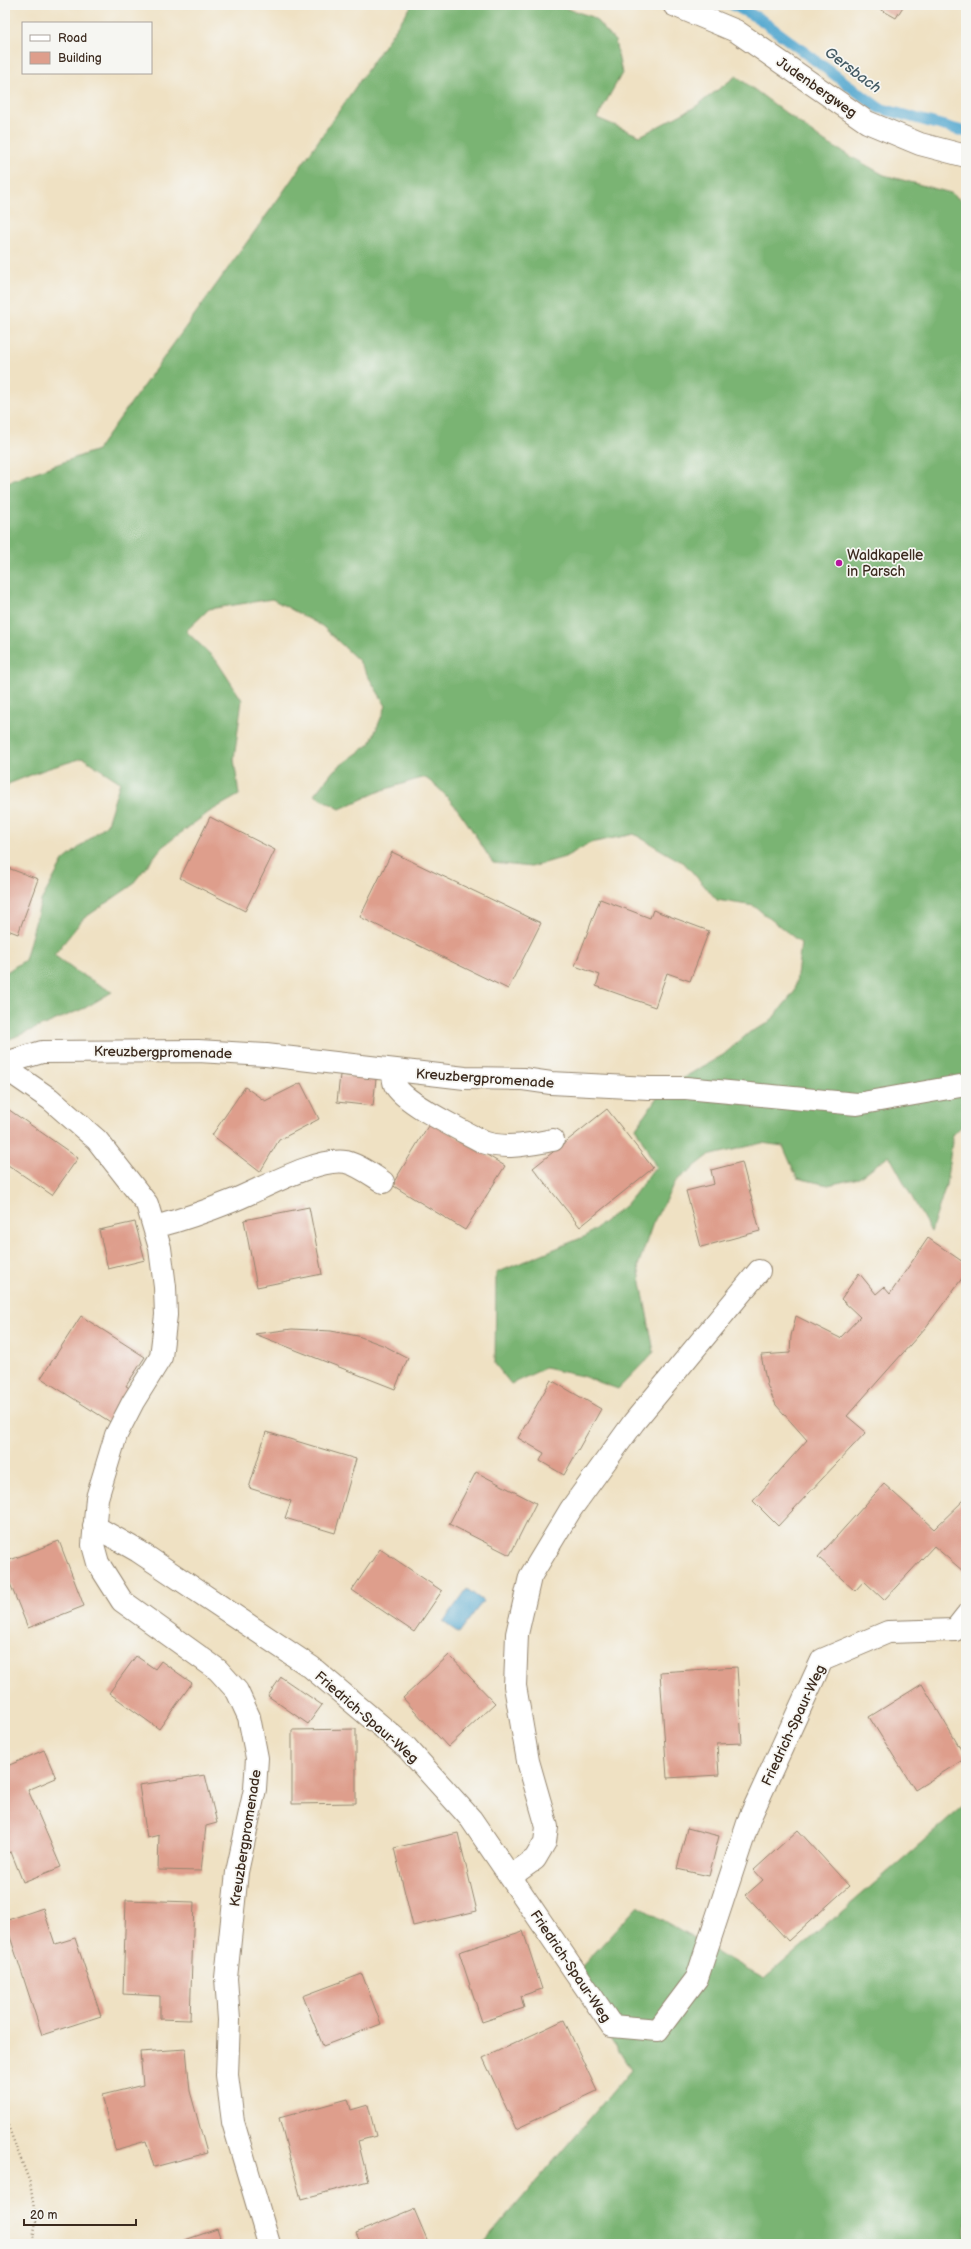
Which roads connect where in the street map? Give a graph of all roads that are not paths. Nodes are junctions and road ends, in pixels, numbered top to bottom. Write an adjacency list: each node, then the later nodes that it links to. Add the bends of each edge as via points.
1 (674, 5): 2 (street, Judenbergweg, via 736,31 867,122 920,144)
2 (966, 156)
3 (5, 1063): 5 (street, Kreuzbergpromenade, via 42,1052 157,1050 266,1055)
4 (5, 1068): 9 (street, Kreuzbergpromenade, via 50,1099 97,1140 147,1204)
5 (393, 1070): 6 (street, Kreuzbergpromenade, via 465,1078 686,1088 857,1104); 7 (street, via 396,1086 405,1096 483,1142 511,1146)
6 (966, 1085)
7 (553, 1140)
8 (383, 1182): 9 (street, via 347,1162 330,1162 233,1201)
9 (154, 1228): 11 (street, Kreuzbergpromenade, via 165,1287 166,1315 162,1357 133,1402 116,1435 97,1498)
10 (759, 1271): 13 (street, via 634,1422 571,1509 530,1577 517,1634 515,1686 528,1760 547,1827 545,1842 535,1859)
11 (94, 1526): 13 (street, Friedrich-Spaur-Weg, via 138,1551 311,1667 407,1748 471,1819); 14 (street, Kreuzbergpromenade, via 93,1545 98,1563 122,1601 218,1670 237,1691 249,1717 257,1758 255,1789 237,1872 226,1978 229,2020 227,2075 233,2122)
12 (966, 1616): 13 (street, Friedrich-Spaur-Weg, via 955,1630 888,1632 822,1660 750,1817 697,1978 658,2030 612,2026)
13 (510, 1876)
14 (269, 2244)

